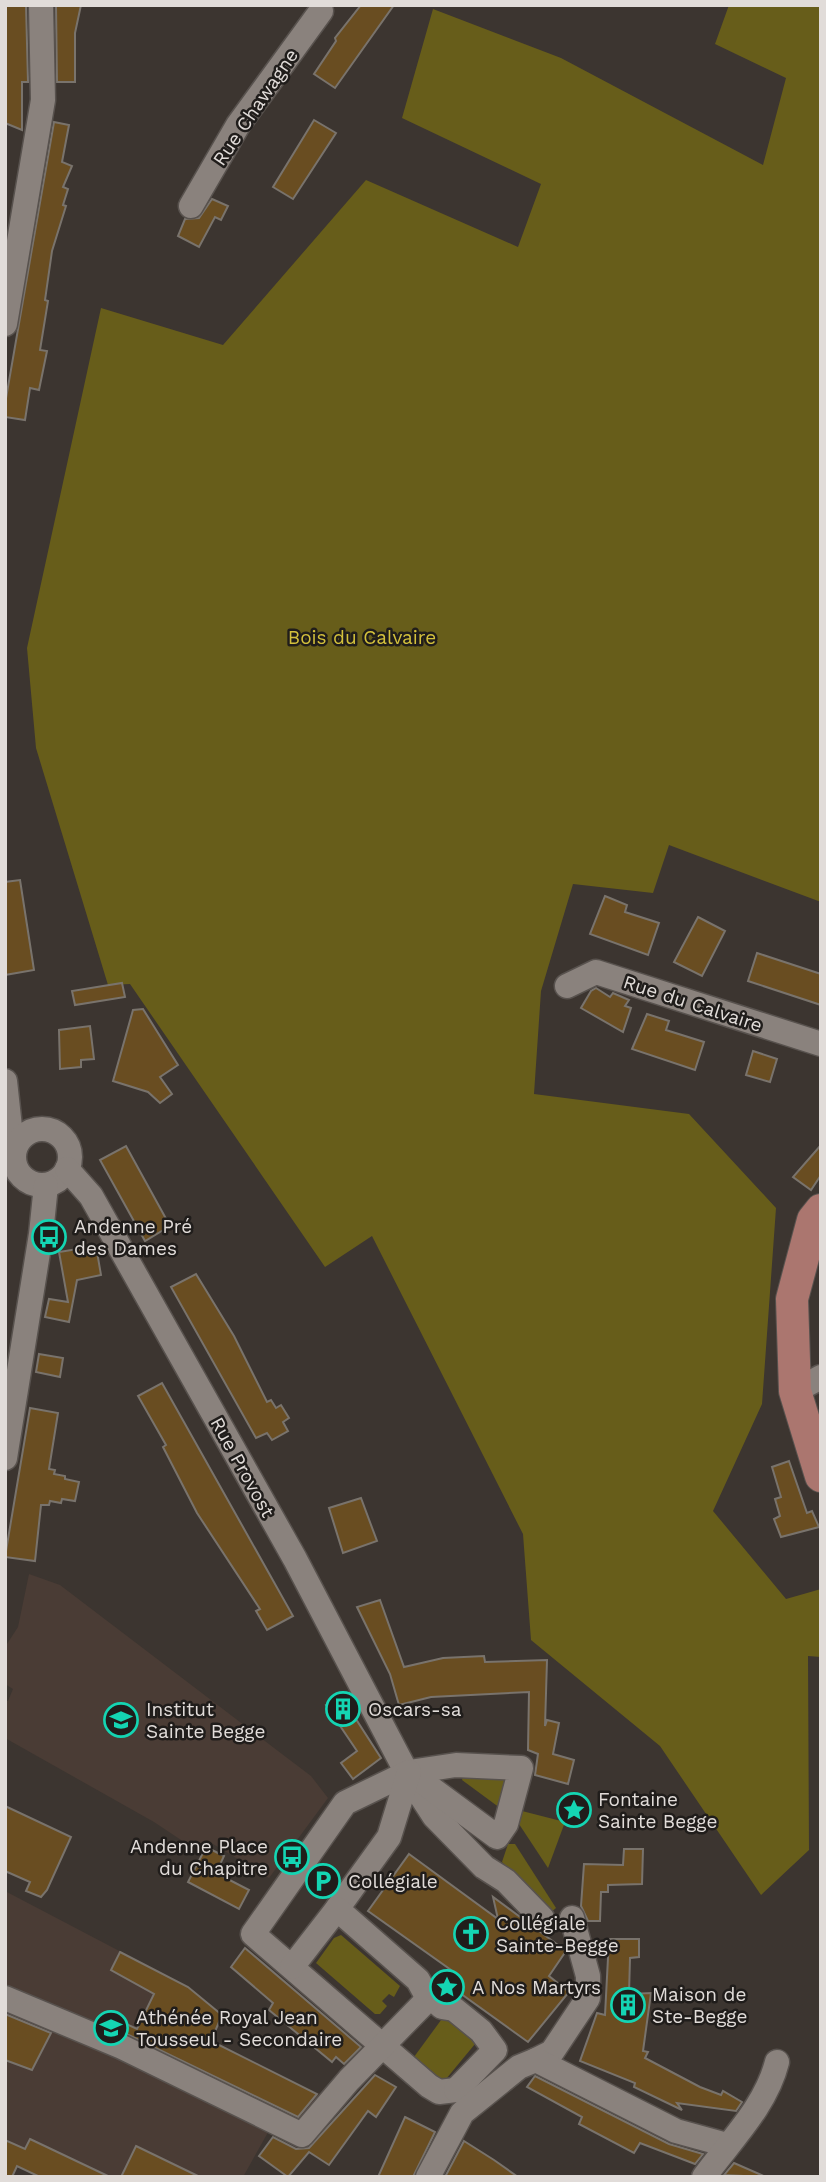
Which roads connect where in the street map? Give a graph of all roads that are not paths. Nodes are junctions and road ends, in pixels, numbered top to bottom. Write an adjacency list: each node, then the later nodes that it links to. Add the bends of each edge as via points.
1 (41, 5): 4 (street, via 43,100)
2 (317, 7): 3 (street, Rue Chawagne, via 238,125)
3 (191, 206)
4 (5, 324)
5 (567, 986): 6 (street, Rue du Calvaire, via 596,972)
6 (821, 1044)
7 (6, 1088): 8 (street, via 20,1117); 9 (street)
8 (40, 1129): 9 (street, via 22,1137); 10 (street, via 50,1130 65,1142)
9 (13, 1155): 11 (street, via 14,1165 26,1181)
10 (67, 1169): 11 (street); 16 (street, Rue Provost, via 91,1196)
11 (46, 1185): 14 (street)
12 (821, 1210): 13 (main road, via 813,1220 792,1299)
13 (808, 1384): 15 (main road)
14 (5, 1458)
15 (821, 1476)
16 (409, 1772): 17 (street, via 389,1837); 19 (street, Rue Provost, via 434,1816); 20 (street, via 345,1803 253,1934)
17 (337, 1909): 20 (street); 21 (street, via 418,1980)
18 (572, 1917): 24 (street, via 588,1976 588,1998 552,2052)
19 (542, 1918)
20 (292, 1967): 23 (street)
21 (431, 1997): 23 (street); 26 (street, via 463,2016 495,2050)
22 (5, 1998): 23 (street, via 122,2047 302,2135)
23 (381, 2046): 26 (street, via 439,2092)
24 (536, 2060): 26 (street); 27 (street, via 676,2131)
25 (777, 2062): 27 (street, via 756,2108)
26 (459, 2102): 28 (street)
27 (727, 2145): 29 (street)
28 (428, 2177)
29 (704, 2177)

